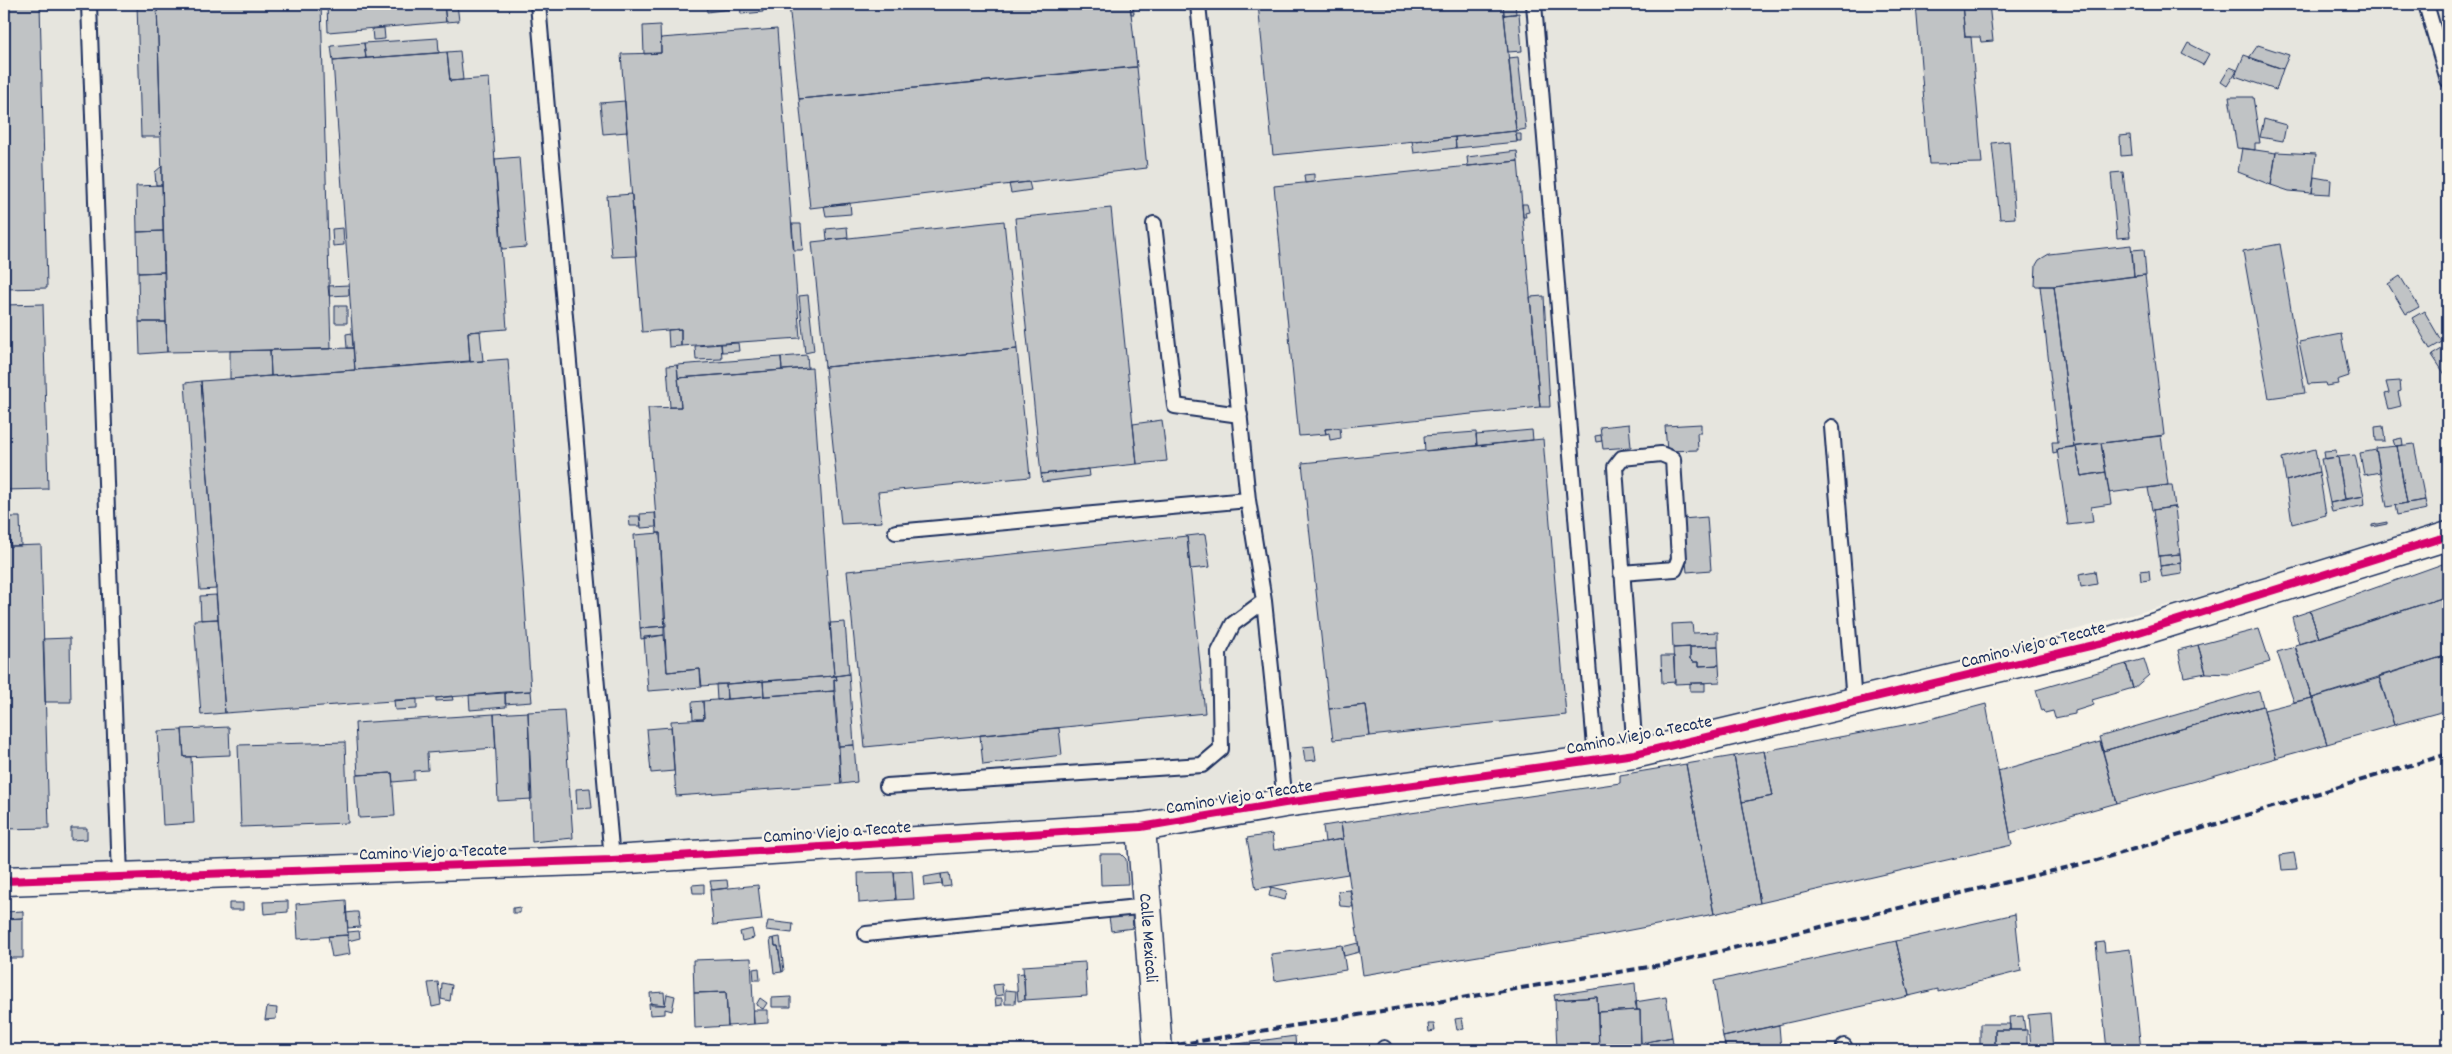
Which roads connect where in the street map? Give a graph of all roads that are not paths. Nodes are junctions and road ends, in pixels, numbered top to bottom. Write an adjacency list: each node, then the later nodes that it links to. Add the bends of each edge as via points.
1 (89, 4): 22 (lane)
2 (538, 4): 21 (lane)
3 (1198, 4): 8 (lane)
4 (1534, 4): 17 (lane)
5 (2426, 4): 6 (lane)
6 (2448, 80)
7 (1154, 224): 8 (lane, via 1175,406)
8 (1240, 415): 10 (lane)
9 (1832, 427): 15 (lane)
10 (1248, 500): 11 (lane); 14 (lane)
11 (896, 532)
12 (2448, 536): 15 (street, Camino Viejo a Tecate, via 2107,642)
13 (1621, 573): 13 (lane, via 1615,467 1622,458 1661,454 1673,459 1679,559 1675,569); 16 (lane)
14 (1264, 601): 18 (lane, via 1233,624 1219,652 1221,749 1202,765); 19 (lane)
15 (1854, 702): 16 (street, Camino Viejo a Tecate)
16 (1635, 754): 17 (street, Camino Viejo a Tecate)
17 (1596, 760): 19 (street, Camino Viejo a Tecate)
18 (887, 786)
19 (1285, 803): 20 (street, Camino Viejo a Tecate)
20 (1141, 827): 21 (street, Camino Viejo a Tecate); 24 (street, Calle Mexicali)
21 (612, 860): 22 (street, Camino Viejo a Tecate)
22 (120, 876): 23 (street, Camino Viejo a Tecate)
23 (4, 881)
24 (1148, 906): 25 (lane); 26 (street, Calle Mexicali)
25 (866, 934)
26 (1158, 1050)

